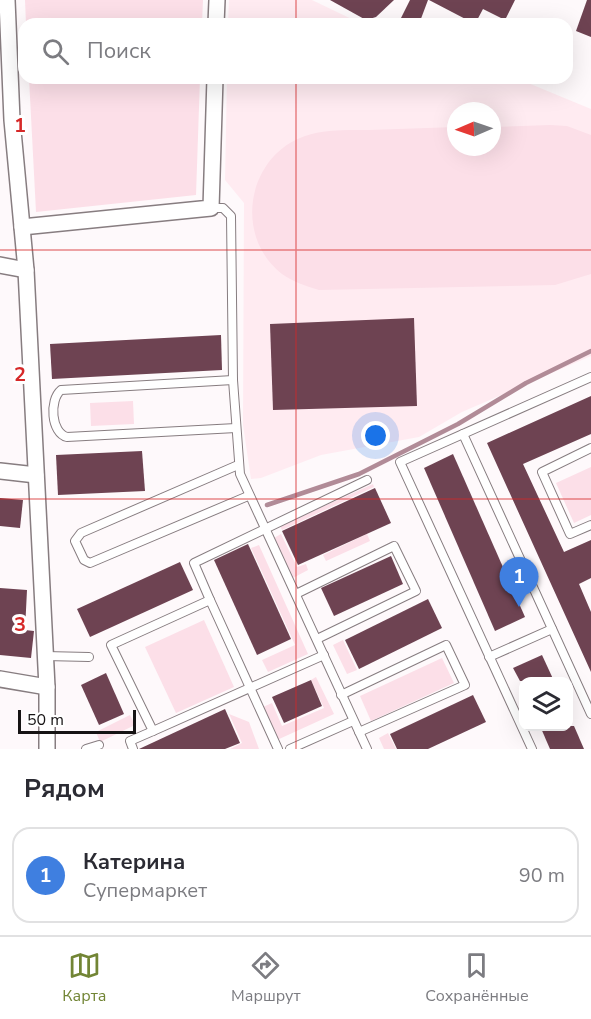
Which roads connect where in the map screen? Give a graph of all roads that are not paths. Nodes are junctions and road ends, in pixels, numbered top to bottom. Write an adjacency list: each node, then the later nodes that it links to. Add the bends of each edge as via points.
1 (7, 0): 4 (street)
2 (217, 0): 3 (street)
3 (216, 18)
4 (4, 33): 7 (street)
5 (215, 84): 6 (street)
6 (211, 208): 7 (street); 11 (lane, via 223,208 231,216)
7 (22, 227): 9 (street)
8 (0, 265): 9 (street)
9 (26, 270): 17 (street)
10 (591, 377): 13 (lane)
11 (233, 380): 12 (lane); 12 (lane, via 61,390 54,400 55,418 57,431 67,437)
12 (236, 428): 15 (lane)
13 (463, 434): 24 (lane); 29 (lane, via 400,462)
14 (591, 448): 20 (lane, via 542,472 570,534)
15 (238, 465): 19 (lane); 19 (lane, via 81,533 75,541 84,560 90,563)
16 (0, 471): 17 (street)
17 (36, 475): 27 (street)
18 (367, 480): 21 (lane)
19 (248, 496): 21 (lane)
20 (591, 525)
21 (264, 529): 22 (lane); 23 (lane, via 194,563)
22 (296, 594): 25 (lane); 25 (lane, via 394,546 412,582 416,591)
23 (210, 600): 32 (lane); 36 (lane, via 111,645)
24 (552, 629): 29 (lane); 34 (lane)
25 (317, 639): 26 (lane)
26 (324, 655): 32 (lane); 33 (lane)
27 (45, 656): 28 (lane); 31 (street)
28 (89, 657)
29 (489, 657): 45 (lane)
30 (0, 679): 31 (street)
31 (47, 687): 39 (street)
32 (249, 687): 36 (lane); 42 (lane)
33 (341, 694): 35 (lane); 37 (lane, via 446,645 465,685)
34 (591, 714)
35 (353, 721): 37 (lane); 43 (lane)
36 (153, 731): 41 (lane, via 130,741)
37 (359, 732): 44 (lane)
38 (99, 746): 40 (lane)
39 (47, 749)
40 (86, 749)
41 (133, 749)
42 (278, 749)
43 (290, 749)
44 (366, 749)
45 (532, 749)

